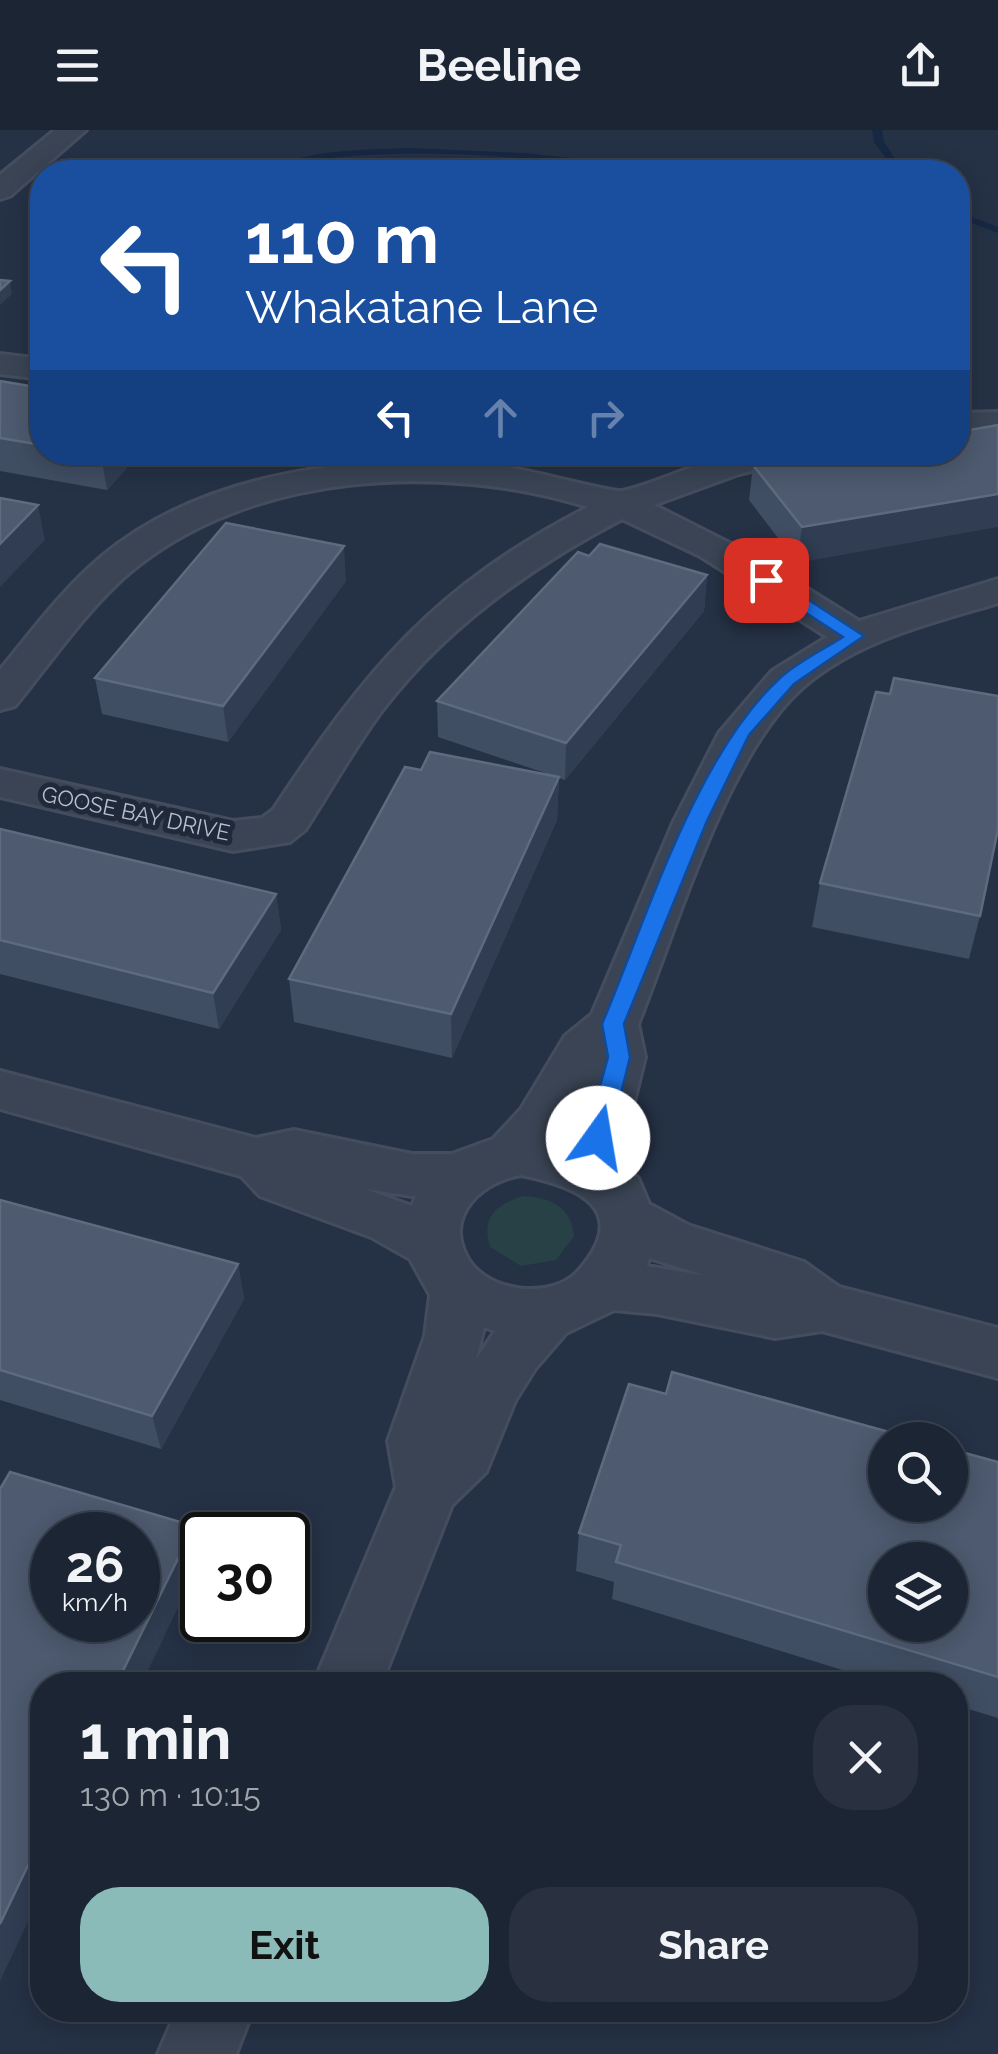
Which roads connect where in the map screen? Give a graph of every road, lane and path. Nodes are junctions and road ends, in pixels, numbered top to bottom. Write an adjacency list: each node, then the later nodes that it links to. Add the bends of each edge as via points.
1 (72, 130): 2 (street)
2 (36, 160)
3 (30, 165): 4 (street)
4 (0, 190)
5 (0, 364): 6 (street)
6 (30, 368)
7 (998, 422): 8 (street)
8 (970, 423)
9 (271, 465): 11 (street)
10 (732, 465): 12 (street, GOOSE BAY DRIVE)
11 (291, 486): 12 (street, via 411,472 482,473); 15 (street, via 208,510 130,553)
12 (619, 504): 14 (street, via 709,546); 16 (street, GOOSE BAY DRIVE, via 568,531 425,636 376,690 289,820 274,832 233,836)
13 (998, 591): 14 (street)
14 (855, 636): 17 (street, via 787,680 740,733)
15 (6, 681)
16 (0, 782)
17 (613, 1024): 20 (street, via 582,1049 540,1123); 21 (street, via 619,1057 598,1138)
18 (0, 1090): 19 (street)
19 (256, 1159): 20 (street, via 294,1150 412,1175); 22 (street, via 278,1182 391,1222)
20 (487, 1165): 21 (street, via 550,1155 577,1163); 22 (street, via 438,1206 431,1228)
21 (615, 1198): 23 (street, via 631,1242); 24 (street, via 670,1242 784,1278)
22 (447, 1266): 25 (street, via 505,1310); 27 (street, via 441,1383 419,1440)
23 (606, 1286): 24 (street, via 775,1314); 25 (street)
24 (822, 1307): 26 (street)
25 (550, 1311): 27 (street, via 489,1390 464,1453)
26 (998, 1354)
27 (427, 1487): 28 (street)
28 (352, 1672)
29 (210, 2022): 30 (street)
30 (197, 2054)

